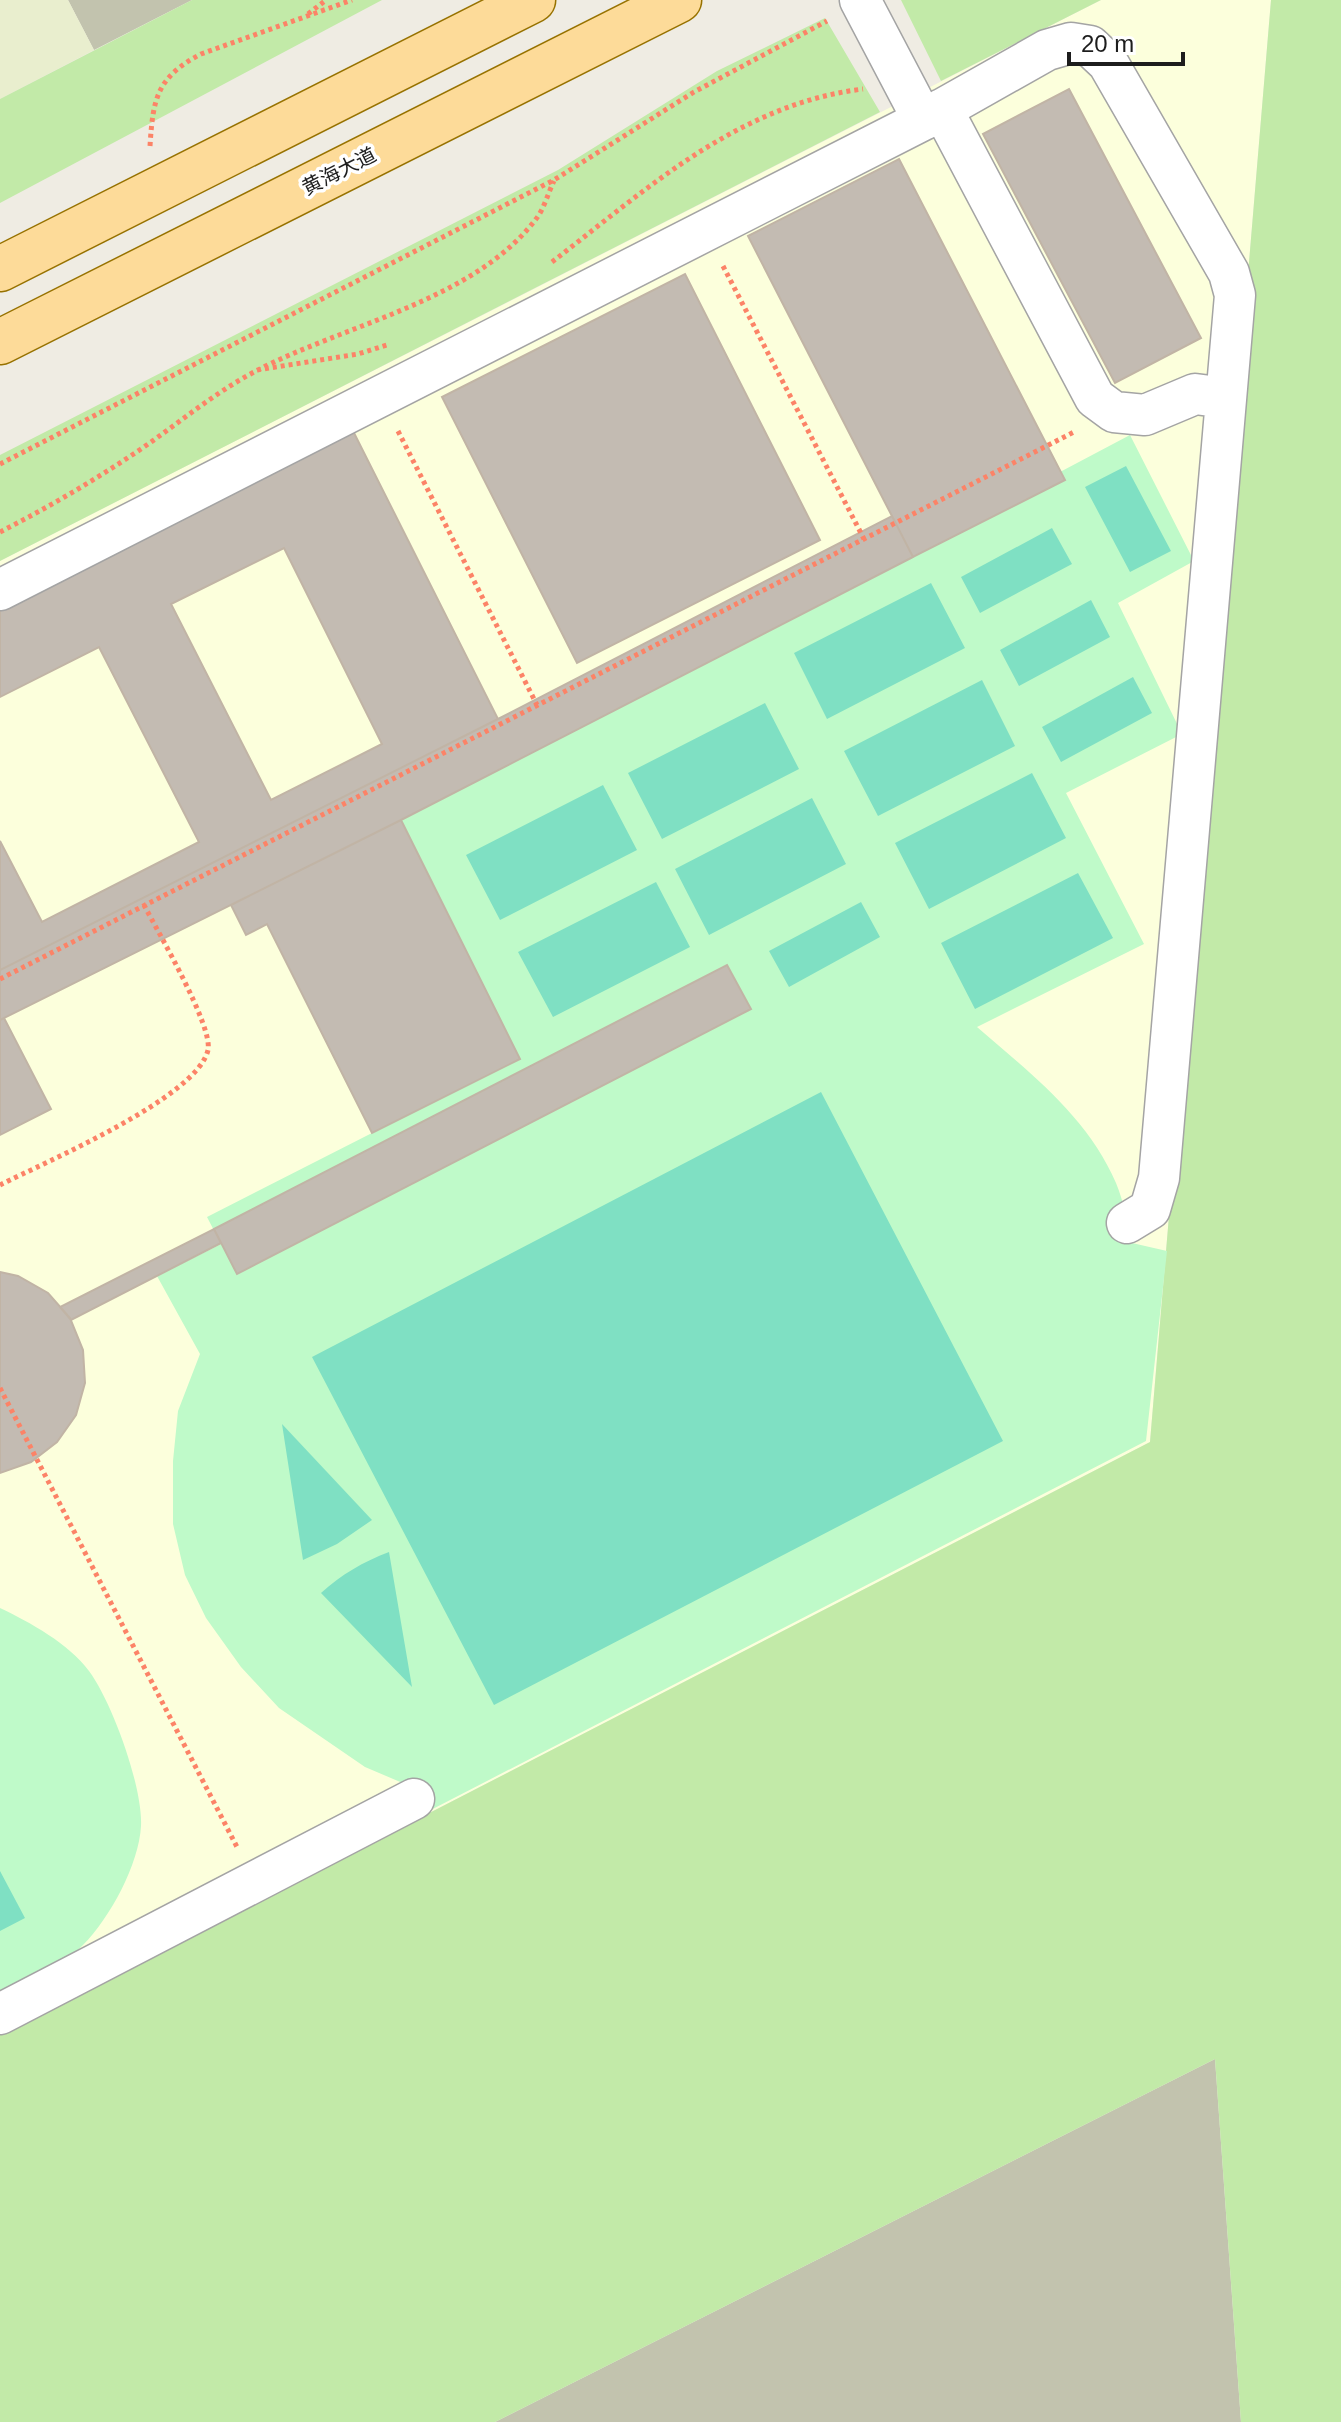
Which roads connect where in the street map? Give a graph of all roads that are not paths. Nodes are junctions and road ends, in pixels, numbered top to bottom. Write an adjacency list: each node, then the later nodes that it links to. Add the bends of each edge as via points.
1 (533, 0): 5 (main road)
2 (679, 0): 6 (main road, 黄海大道)
3 (861, 1): 4 (lane, via 904,84)
4 (933, 114): 7 (lane, via 1095,398 1114,412 1145,415 1195,394); 7 (lane, via 1047,50 1071,43 1090,46 1108,63 1229,273 1235,295); 8 (lane)
5 (0, 269)
6 (0, 342)
7 (1226, 398): 9 (lane, via 1159,1178 1150,1209)
8 (0, 590)
9 (1127, 1223)
10 (414, 1799): 11 (lane)
11 (0, 2014)

